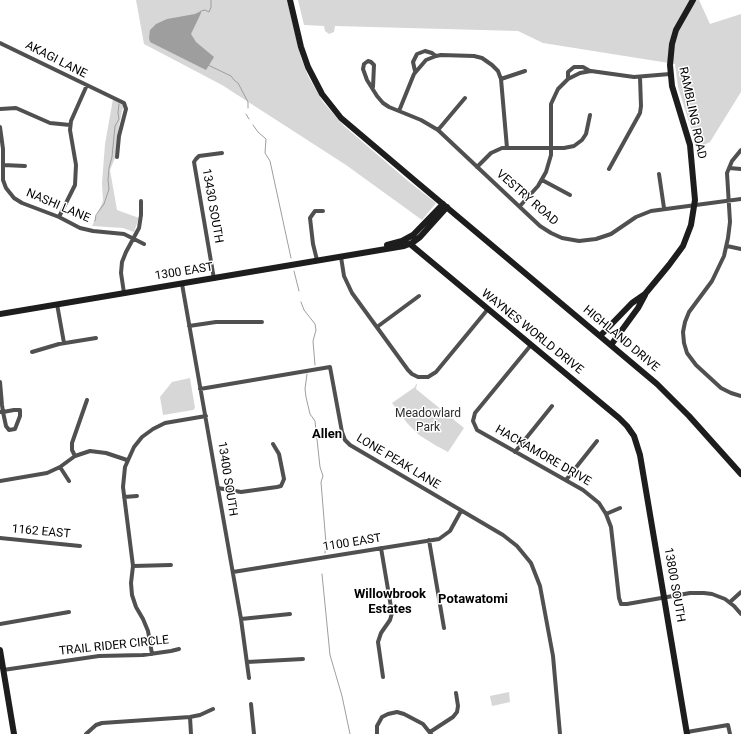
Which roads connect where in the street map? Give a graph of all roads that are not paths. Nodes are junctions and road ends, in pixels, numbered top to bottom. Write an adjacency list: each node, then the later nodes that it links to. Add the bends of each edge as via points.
1 (290, 0): 38 (main road, HIGHLAND DRIVE, via 305,59 325,99 346,123 412,180 429,188)
2 (693, 0): 8 (main road, RAMBLING ROAD, via 675,33)
3 (0, 43): 12 (street, AKAGI LANE)
4 (436, 56): 5 (street, via 424,62); 5 (street, via 425,51 418,54 413,62); 10 (street, via 482,58 498,71)
5 (415, 71): 16 (street)
6 (526, 71): 10 (street)
7 (591, 72): 9 (street); 11 (street, via 580,73); 11 (street, via 583,67 574,67 569,70)
8 (670, 74): 9 (street); 39 (main road, RAMBLING ROAD, via 690,145)
9 (640, 77): 30 (street, via 640,113)
10 (501, 79): 21 (street)
11 (568, 79): 22 (street, via 558,89 551,104)
12 (87, 85): 18 (street, AKAGI LANE); 25 (street, via 125,105)
13 (373, 87): 13 (street, VESTRY ROAD, via 363,69 368,61 374,65); 16 (street, VESTRY ROAD, via 383,103)
14 (465, 98): 20 (street)
15 (0, 109): 18 (street, via 16,108 50,123)
16 (400, 111): 20 (street, VESTRY ROAD)
17 (590, 115): 22 (street, via 588,131 580,142 568,148)
18 (70, 125): 43 (street, AKAGI LANE, via 76,179)
19 (0, 127): 26 (street, NASHI LANE)
20 (438, 130): 28 (street, VESTRY ROAD)
21 (507, 148): 22 (street); 28 (street, via 491,153)
22 (551, 148): 33 (street, via 549,164)
23 (741, 150): 29 (street)
24 (222, 153): 55 (street, 13430 SOUTH, via 199,156 194,160)
25 (117, 157)
26 (3, 165): 27 (street); 43 (street, NASHI LANE, via 4,184 14,198)
27 (25, 166)
28 (477, 167): 40 (street, VESTRY ROAD)
29 (729, 168): 31 (street); 36 (street)
30 (609, 169)
31 (741, 169)
32 (659, 174): 41 (street)
33 (542, 180): 34 (street); 40 (street)
34 (570, 194)
35 (741, 198): 36 (street, VESTRY ROAD)
36 (729, 199): 39 (street, VESTRY ROAD); 50 (street)
37 (141, 200): 47 (street, via 140,222)
38 (445, 204): 44 (main road, 1300 EAST); 45 (main road, HIGHLAND DRIVE); 46 (main road, 1300 EAST)
39 (695, 204): 41 (street, VESTRY ROAD); 58 (main road, RAMBLING ROAD, via 683,246)
40 (520, 206): 41 (street, VESTRY ROAD, via 551,233 579,241 606,236 641,214)
41 (664, 208)
42 (323, 211): 54 (street, via 315,211 310,218)
43 (59, 217): 47 (street, NASHI LANE, via 87,230 120,233)
44 (431, 225): 45 (main road, via 448,214); 49 (main road, 1300 EAST)
45 (475, 231): 66 (main road, HIGHLAND DRIVE)
46 (409, 237): 49 (main road); 52 (main road, 1300 EAST)
47 (134, 238): 48 (street, NASHI LANE); 57 (street, via 122,262)
48 (144, 244)
49 (410, 244): 52 (main road, 1300 EAST); 61 (main road, WAYNES WORLD DRIVE)
50 (727, 246): 51 (street); 74 (street, via 717,273 689,312 683,332 684,343 690,357 715,384)
51 (741, 249)
52 (371, 252): 53 (main road, 1300 EAST)
53 (341, 257): 54 (main road, 1300 EAST); 65 (street, via 344,276 350,289)
54 (317, 260): 55 (main road, 1300 EAST)
55 (214, 278): 56 (main road, 1300 EAST)
56 (182, 284): 57 (main road, 1300 EAST); 64 (street, 13400 SOUTH)
57 (124, 293): 60 (main road, 1300 EAST)
58 (645, 294): 66 (main road, RAMBLING ROAD, via 632,303); 70 (main road, RAMBLING ROAD)
59 (419, 296): 65 (street)
60 (57, 304): 62 (main road, 1300 EAST); 68 (street)
61 (488, 309): 65 (street, via 436,372 428,377 418,377 410,372); 69 (main road, WAYNES WORLD DRIVE)
62 (0, 314)
63 (262, 322): 64 (street, via 216,322)
64 (189, 326): 73 (street, 13400 SOUTH)
65 (377, 327)
66 (600, 336): 70 (main road, HIGHLAND DRIVE)
67 (96, 338): 68 (street)
68 (64, 343): 71 (street)
69 (531, 345): 79 (main road, WAYNES WORLD DRIVE, via 619,418); 82 (street, HACKAMORE DRIVE, via 477,410 474,418 477,430)
70 (611, 345): 86 (main road, HIGHLAND DRIVE, via 673,399)
71 (32, 352)
72 (0, 382): 77 (street)
73 (200, 389): 78 (street, 13400 SOUTH); 94 (street, LONE PEAK LANE, via 330,367 342,432 347,443)
74 (741, 396)
75 (87, 400): 83 (street, via 72,443)
76 (552, 406): 82 (street)
77 (2, 412): 77 (street, via 6,427 9,430 15,428 20,410)
78 (206, 416): 84 (street, via 166,423 153,429 138,442); 90 (street, 13400 SOUTH)
79 (636, 440): 104 (main road, 13800 SOUTH)
80 (597, 441): 87 (street)
81 (273, 444): 90 (street, via 279,454 284,479 281,486 241,492)
82 (515, 452): 87 (street, HACKAMORE DRIVE)
83 (75, 456): 84 (street, via 96,451); 85 (street)
84 (126, 460): 92 (street)
85 (60, 467): 88 (street, via 41,474); 89 (street)
86 (741, 474)
87 (566, 480): 95 (street, HACKAMORE DRIVE, via 593,496)
88 (0, 481)
89 (69, 481)
90 (218, 488): 102 (street, 13400 SOUTH)
91 (137, 496): 92 (street)
92 (124, 497): 101 (street)
93 (620, 508): 95 (street)
94 (461, 511): 97 (street, 1100 EAST, via 447,534 439,539); 131 (street, LONE PEAK LANE, via 512,542 531,563 540,586 553,656)
95 (606, 514): 104 (street, HACKAMORE DRIVE, via 611,530 619,598 622,604)
96 (0, 538): 98 (street, 1162 EAST)
97 (429, 540): 99 (street, 1100 EAST); 111 (street)
98 (80, 546)
99 (381, 548): 102 (street, 1100 EAST); 118 (street, via 392,613 378,639)
100 (171, 565): 101 (street)
101 (133, 566): 114 (street, via 132,595 146,625)
102 (233, 572): 109 (street, 13400 SOUTH)
103 (741, 592): 105 (street)
104 (665, 598): 105 (street, via 704,593); 125 (main road, 13800 SOUTH)
105 (730, 602): 108 (street)
106 (69, 612): 110 (street)
107 (290, 614): 109 (street)
108 (741, 614)
109 (241, 619): 116 (street, 13400 SOUTH)
110 (0, 624)
111 (444, 628)
112 (179, 649): 114 (street, TRAIL RIDER CIRCLE)
113 (0, 650): 117 (main road)
114 (152, 654): 117 (street, TRAIL RIDER CIRCLE, via 99,656)
115 (303, 658): 116 (street)
116 (247, 662): 119 (street, 13400 SOUTH)
117 (2, 667): 126 (main road)
118 (383, 677)
119 (249, 678)
120 (456, 693): 124 (street, via 457,712)
121 (251, 704): 129 (street)
122 (213, 710): 123 (street)
123 (190, 717): 127 (street, via 102,723); 128 (street)
124 (430, 733): 130 (street, via 423,724 404,714 391,713 378,722)
125 (687, 733): 132 (street, via 728,725)
126 (14, 734)
127 (86, 734)
128 (191, 734)
129 (254, 734)
130 (377, 734)
131 (560, 734)
132 (730, 734)

